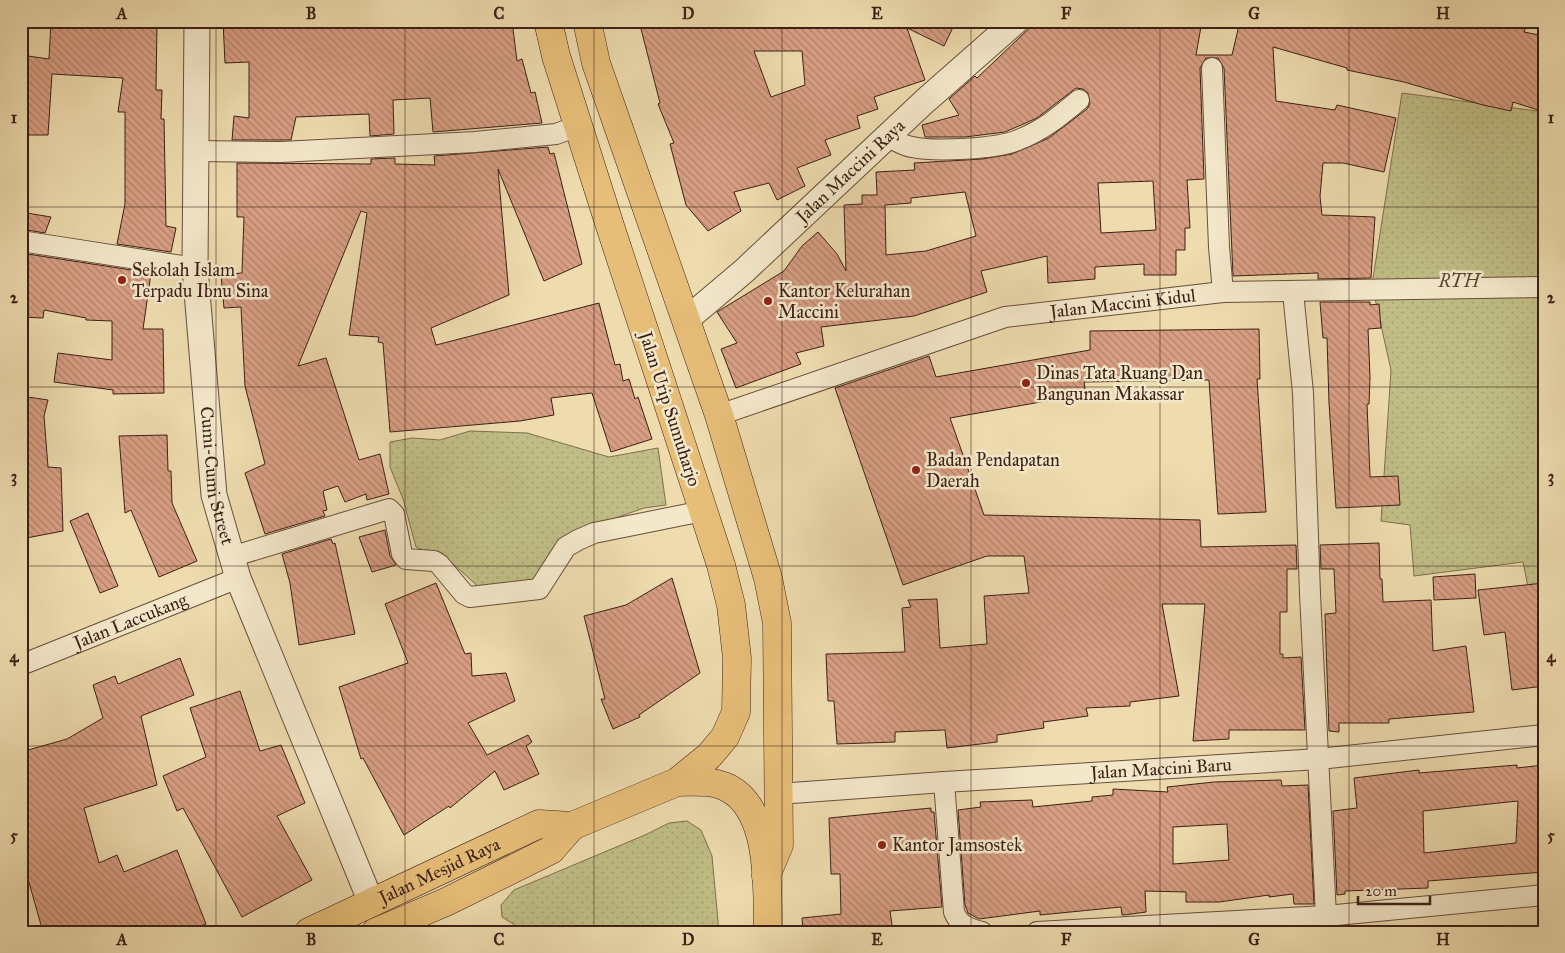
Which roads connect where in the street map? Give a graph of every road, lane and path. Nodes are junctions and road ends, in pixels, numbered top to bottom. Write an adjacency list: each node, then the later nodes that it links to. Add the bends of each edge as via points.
1 (197, 21): 9 (street, Cumi-Cumi Street)
2 (548, 21): 7 (highway, Jalan Urip Sumuharjo)
3 (587, 21): 15 (highway, via 596,63)
4 (1016, 21): 8 (street, Jalan Maccini Raya)
5 (1212, 68): 13 (street)
6 (1079, 100): 8 (street, via 1053,122 1007,143 928,149 910,147)
7 (578, 126): 9 (street, via 556,134 484,141 281,152); 17 (highway, Jalan Urip Sumuharjo)
8 (888, 136): 15 (street, Jalan Maccini Raya, via 744,271)
9 (196, 151): 11 (street, Cumi-Cumi Street)
10 (21, 241): 11 (street)
11 (195, 268): 18 (street, Cumi-Cumi Street, via 214,495)
12 (1544, 287): 14 (street, Jalan Maccini Kidul)
13 (1223, 292): 14 (street, Jalan Maccini Kidul); 16 (street, Jalan Maccini Kidul, via 1005,317)
14 (1293, 292): 21 (street, via 1303,393)
15 (686, 320): 16 (highway)
16 (719, 415): 24 (highway, via 768,578 777,623)
17 (703, 510): 18 (street, Jalan Laccukang, via 594,533 566,547 538,589 475,597 464,594 434,561 406,558 402,554 394,514 389,509); 22 (highway, Jalan Urip Sumuharjo, via 731,605 737,658 736,712 725,737 710,756)
18 (234, 567): 19 (street, Jalan Laccukang); 28 (street, Cumi-Cumi Street)
19 (21, 665)
20 (1544, 735): 21 (street, Jalan Maccini Baru)
21 (1320, 759): 23 (street, Jalan Maccini Baru); 29 (street)
22 (677, 782): 25 (highway, Jalan Mesjid Raya); 26 (highway, via 714,783 736,794 758,822)
23 (944, 782): 24 (street, Jalan Maccini Baru); 33 (street, via 954,912 960,923)
24 (778, 794): 26 (highway, via 778,845)
25 (572, 826): 28 (highway, Jalan Mesjid Raya, via 539,824); 31 (highway, Jalan Mesjid Raya, via 551,850 446,902)
26 (766, 876): 32 (highway)
27 (1544, 895): 29 (street)
28 (371, 902): 30 (highway, Jalan Mesjid Raya)
29 (1326, 916): 34 (street)
30 (309, 932)
31 (376, 932)
32 (768, 932)
33 (982, 932)
34 (1036, 932)

